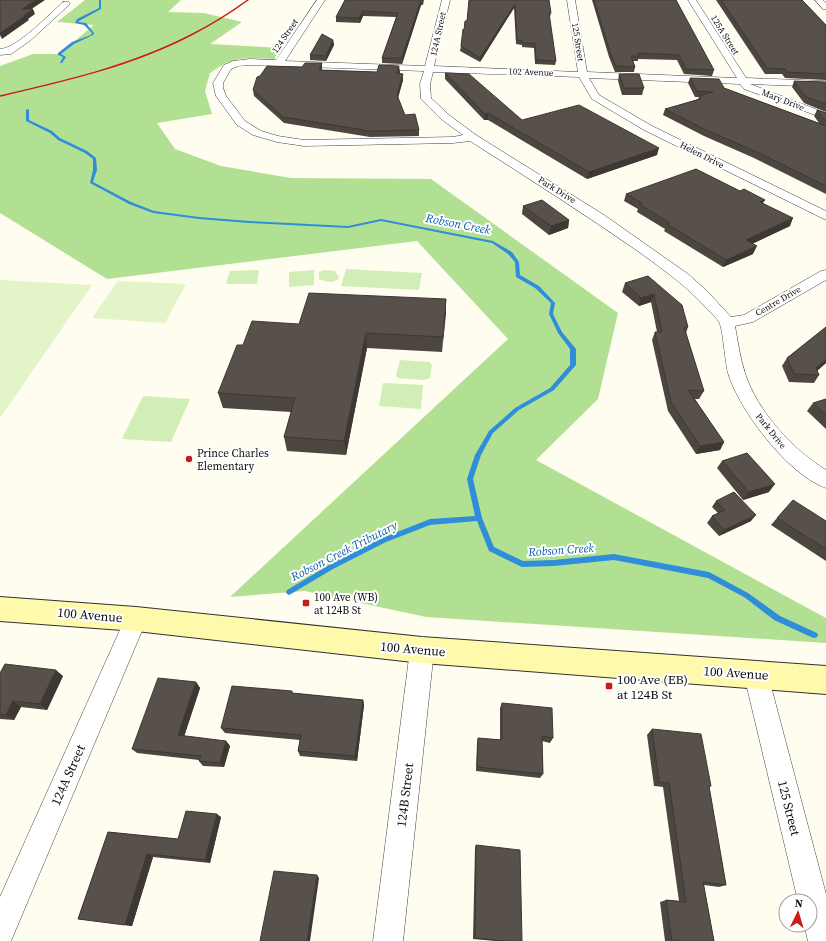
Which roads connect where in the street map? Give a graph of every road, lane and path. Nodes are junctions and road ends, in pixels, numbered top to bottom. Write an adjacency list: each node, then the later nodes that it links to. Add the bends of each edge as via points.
1 (321, 0): 9 (street, 124 Street)
2 (446, 0): 10 (street, 124A Street)
3 (571, 0): 11 (street, 125 Street)
4 (692, 0): 12 (street, 125A Street)
5 (819, 0): 7 (street)
6 (66, 4): 8 (street, via 28,38)
7 (826, 7)
8 (4, 52)
9 (279, 63): 10 (street, 102 Avenue); 15 (street, 102 Avenue, via 236,63 227,67 218,85 218,92 241,123 263,136 314,143 453,140)
10 (430, 68): 11 (street, 102 Avenue); 15 (street, 124A Street, via 425,84 426,99)
11 (584, 79): 12 (street, 102 Avenue); 16 (street, Helen Drive, via 596,97 648,128)
12 (742, 80): 13 (street, 102 Avenue); 14 (street, Mary Drive, via 747,87)
13 (826, 84)
14 (826, 116)
15 (472, 137): 18 (street, Park Drive, via 572,200 664,263 702,294)
16 (826, 216)
17 (826, 274): 18 (street, Centre Drive, via 748,319)
18 (727, 322): 19 (street, Park Drive, via 737,374 759,417 786,449)
19 (826, 480)
20 (0, 609): 21 (street, 100 Avenue)
21 (136, 619): 22 (street, 100 Avenue); 25 (street, 124A Street)
22 (422, 650): 23 (street, 100 Avenue); 26 (street, 124B Street)
23 (756, 675): 24 (street, 100 Avenue); 27 (street, 125 Street)
24 (826, 680)
25 (0, 932)
26 (388, 941)
27 (823, 941)

